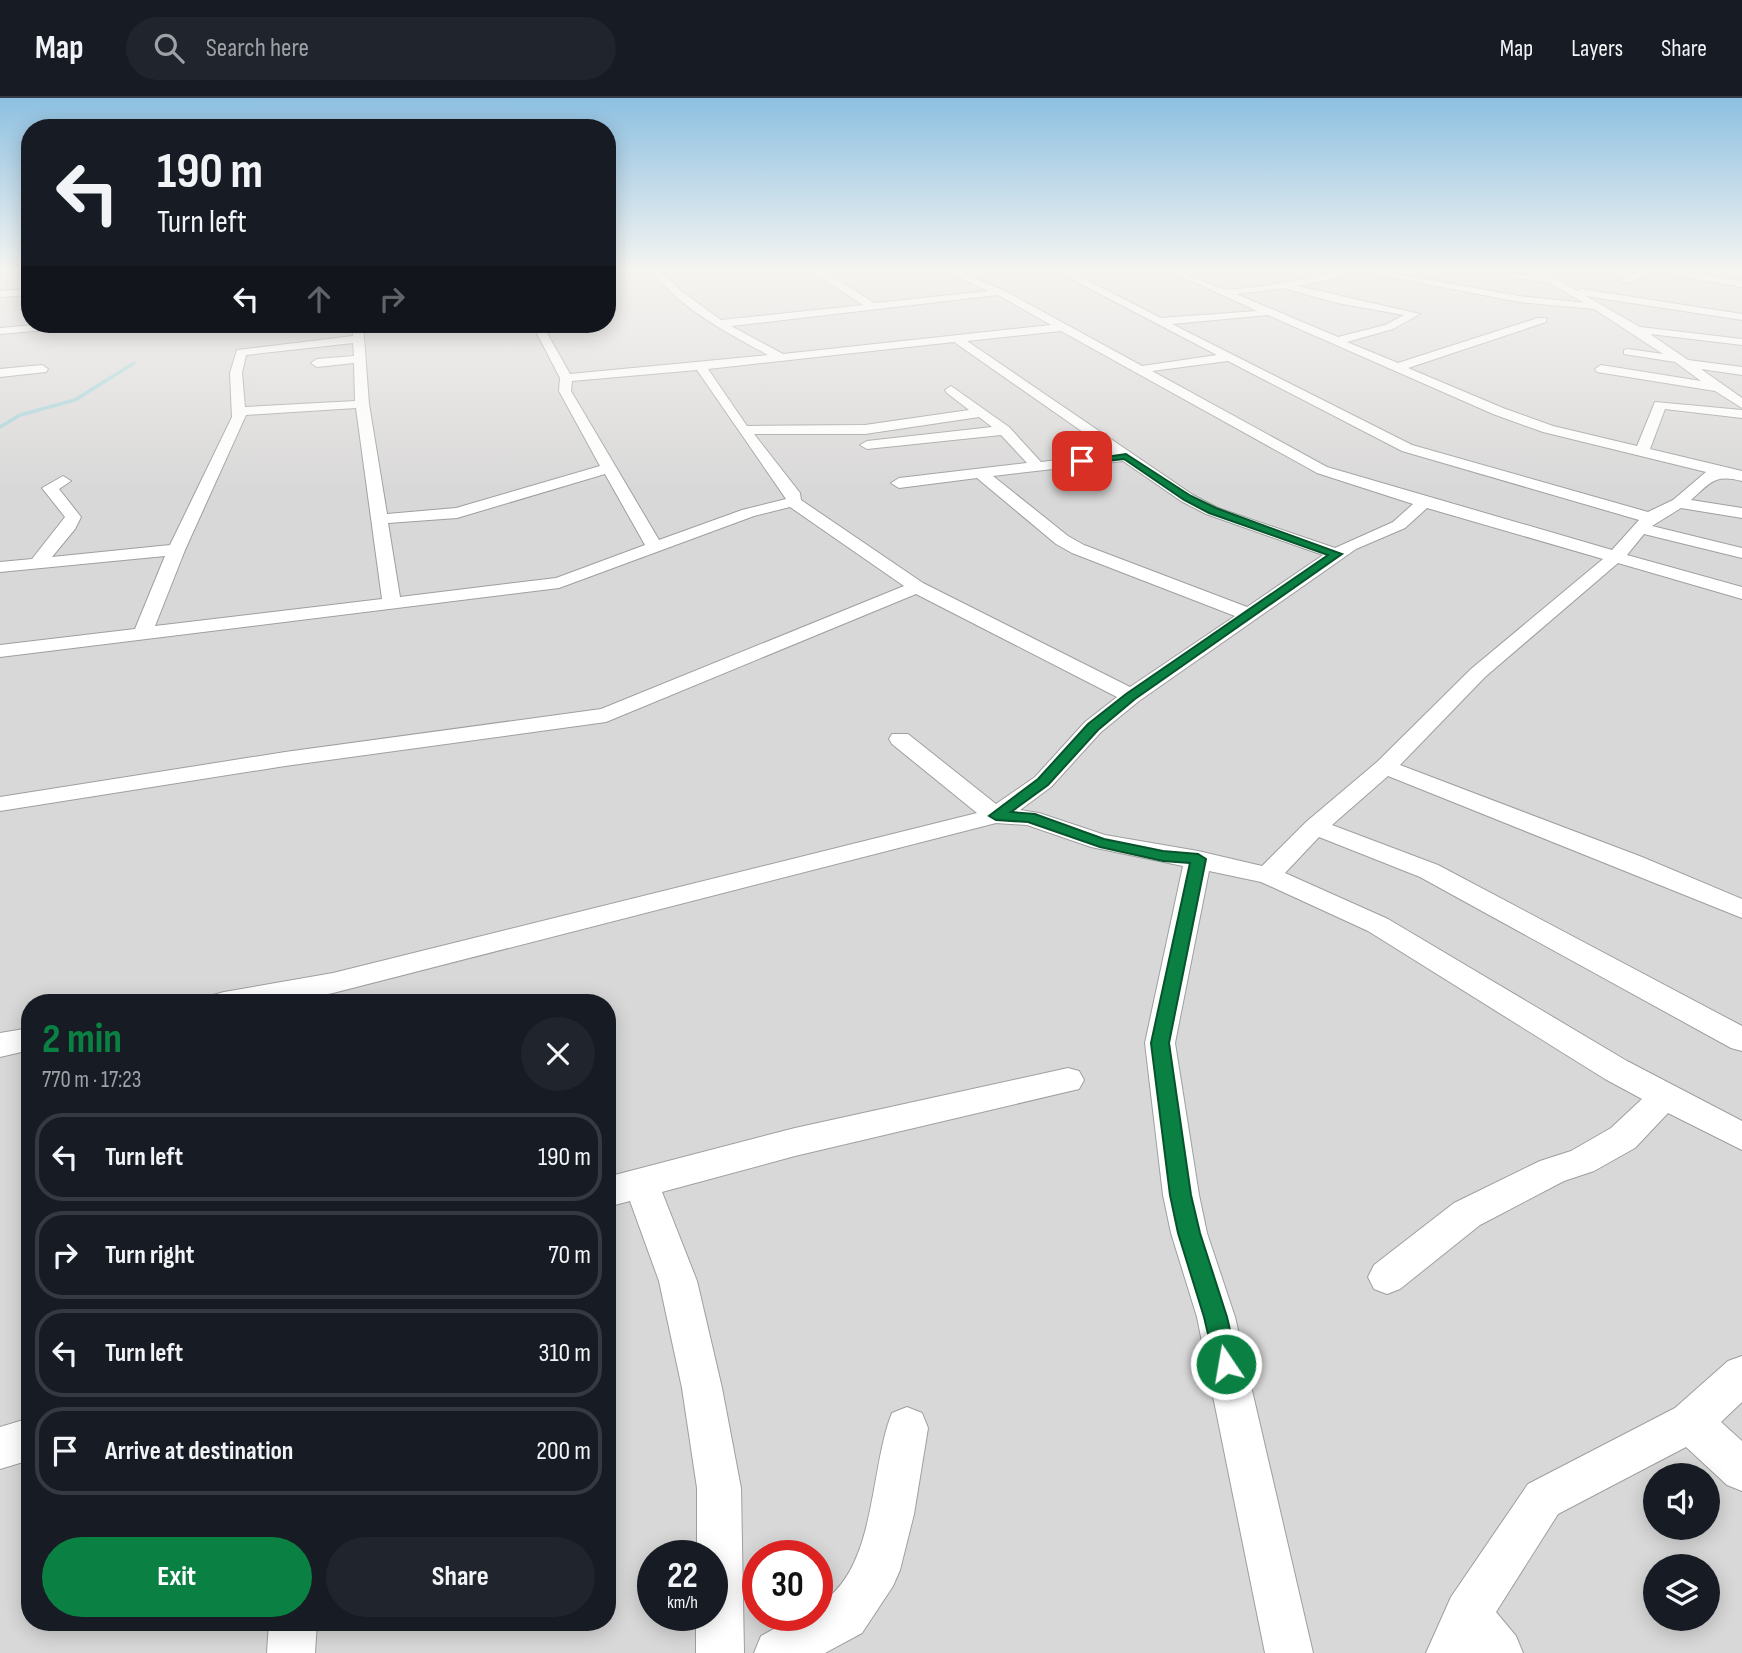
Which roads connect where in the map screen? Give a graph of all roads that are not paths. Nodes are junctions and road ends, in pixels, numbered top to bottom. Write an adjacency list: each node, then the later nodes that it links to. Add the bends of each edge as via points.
1 (283, 345): 30 (street, via 241,352 236,373)
2 (359, 345): 15 (street)
3 (548, 345): 25 (street)
4 (757, 345): 13 (street)
5 (895, 345): 13 (street)
6 (965, 345): 39 (street)
7 (1097, 345): 21 (street)
8 (1207, 345): 14 (street)
9 (1345, 345): 19 (street)
10 (1467, 345): 19 (street)
11 (1659, 345): 16 (street)
12 (1628, 352): 16 (street)
13 (780, 357): 18 (street)
14 (1231, 357): 21 (street); 52 (street, via 1407,448)
15 (360, 359): 17 (street); 28 (street)
16 (1684, 361): 23 (street); 26 (street)
17 (317, 363)
18 (699, 366): 25 (street); 33 (street)
19 (1398, 367): 38 (street, via 1548,429)
20 (42, 369): 24 (street)
21 (1143, 369): 48 (street, via 1314,466)
22 (1601, 369): 26 (street)
23 (1742, 371)
24 (0, 373)
25 (566, 378): 41 (street, via 565,391)
26 (1717, 387): 29 (street)
27 (951, 390): 31 (street)
28 (362, 404): 30 (street); 51 (street)
29 (1742, 404)
30 (239, 413): 54 (street)
31 (983, 413): 34 (street); 35 (street)
32 (1742, 414): 38 (street, via 1660,405)
33 (743, 430): 35 (street); 47 (street, via 794,496)
34 (1004, 430): 37 (street); 40 (street)
35 (830, 431): 36 (street)
36 (838, 446)
37 (856, 446)
38 (1642, 453): 42 (street)
39 (1126, 456): 40 (street); 56 (street, via 1212,510)
40 (1038, 467): 43 (street)
41 (610, 468): 51 (street, via 457,513); 53 (street)
42 (1719, 472): 44 (street); 49 (street)
43 (981, 474): 46 (street); 63 (street, via 1078,549)
44 (1742, 476)
45 (63, 481): 58 (street, via 50,488 73,517)
46 (899, 483)
47 (793, 502): 53 (street); 60 (street)
48 (1424, 502): 56 (street, via 1399,525); 57 (street)
49 (1679, 503): 50 (street); 52 (street)
50 (1742, 513)
51 (380, 519): 62 (street)
52 (1646, 524): 55 (street); 57 (street)
53 (654, 547): 62 (street, via 559,583)
54 (176, 551): 58 (street); 64 (street)
55 (1742, 553)
56 (1336, 554): 63 (street)
57 (1615, 558): 61 (street); 68 (street, via 1478,673)
58 (38, 563): 59 (street)
59 (0, 567)
60 (917, 587): 66 (street); 69 (street, via 606,715)
61 (1742, 593)
62 (392, 604): 64 (street)
63 (1250, 615): 66 (street)
64 (142, 635): 65 (street)
65 (0, 651)
66 (1131, 696): 70 (street, via 1093,727 1043,782)
67 (900, 739): 70 (street)
68 (1385, 766): 71 (street); 74 (street)
69 (0, 804)
70 (996, 816): 72 (street, via 1030,818 1100,842); 75 (street)
71 (1315, 827): 73 (street); 76 (street, via 1429,872)
72 (1198, 859): 73 (street); 95 (street, via 1160,1043 1186,1220 1216,1317)
73 (1268, 874): 80 (street, via 1378,925)
74 (1742, 909)
75 (332, 993)
76 (1742, 1040)
77 (21, 1041): 78 (street)
78 (0, 1045)
79 (1068, 1080): 82 (street, via 795,1142)
80 (1665, 1096): 81 (street); 83 (street, via 1623,1138 1467,1214)
81 (1742, 1137)
82 (624, 1187): 93 (street, via 678,1280 702,1388 719,1488)
83 (1387, 1277)
84 (1742, 1375): 85 (street)
85 (1689, 1423): 89 (street); 91 (street, via 1543,1499)
86 (907, 1428): 94 (street, via 877,1570 845,1616)
87 (21, 1442): 88 (street)
88 (0, 1448)
89 (1742, 1470)
90 (292, 1631): 92 (street)
91 (1459, 1633): 96 (street)
92 (291, 1653)
93 (720, 1653)
94 (778, 1653)
95 (1289, 1653)
96 (1499, 1653)

